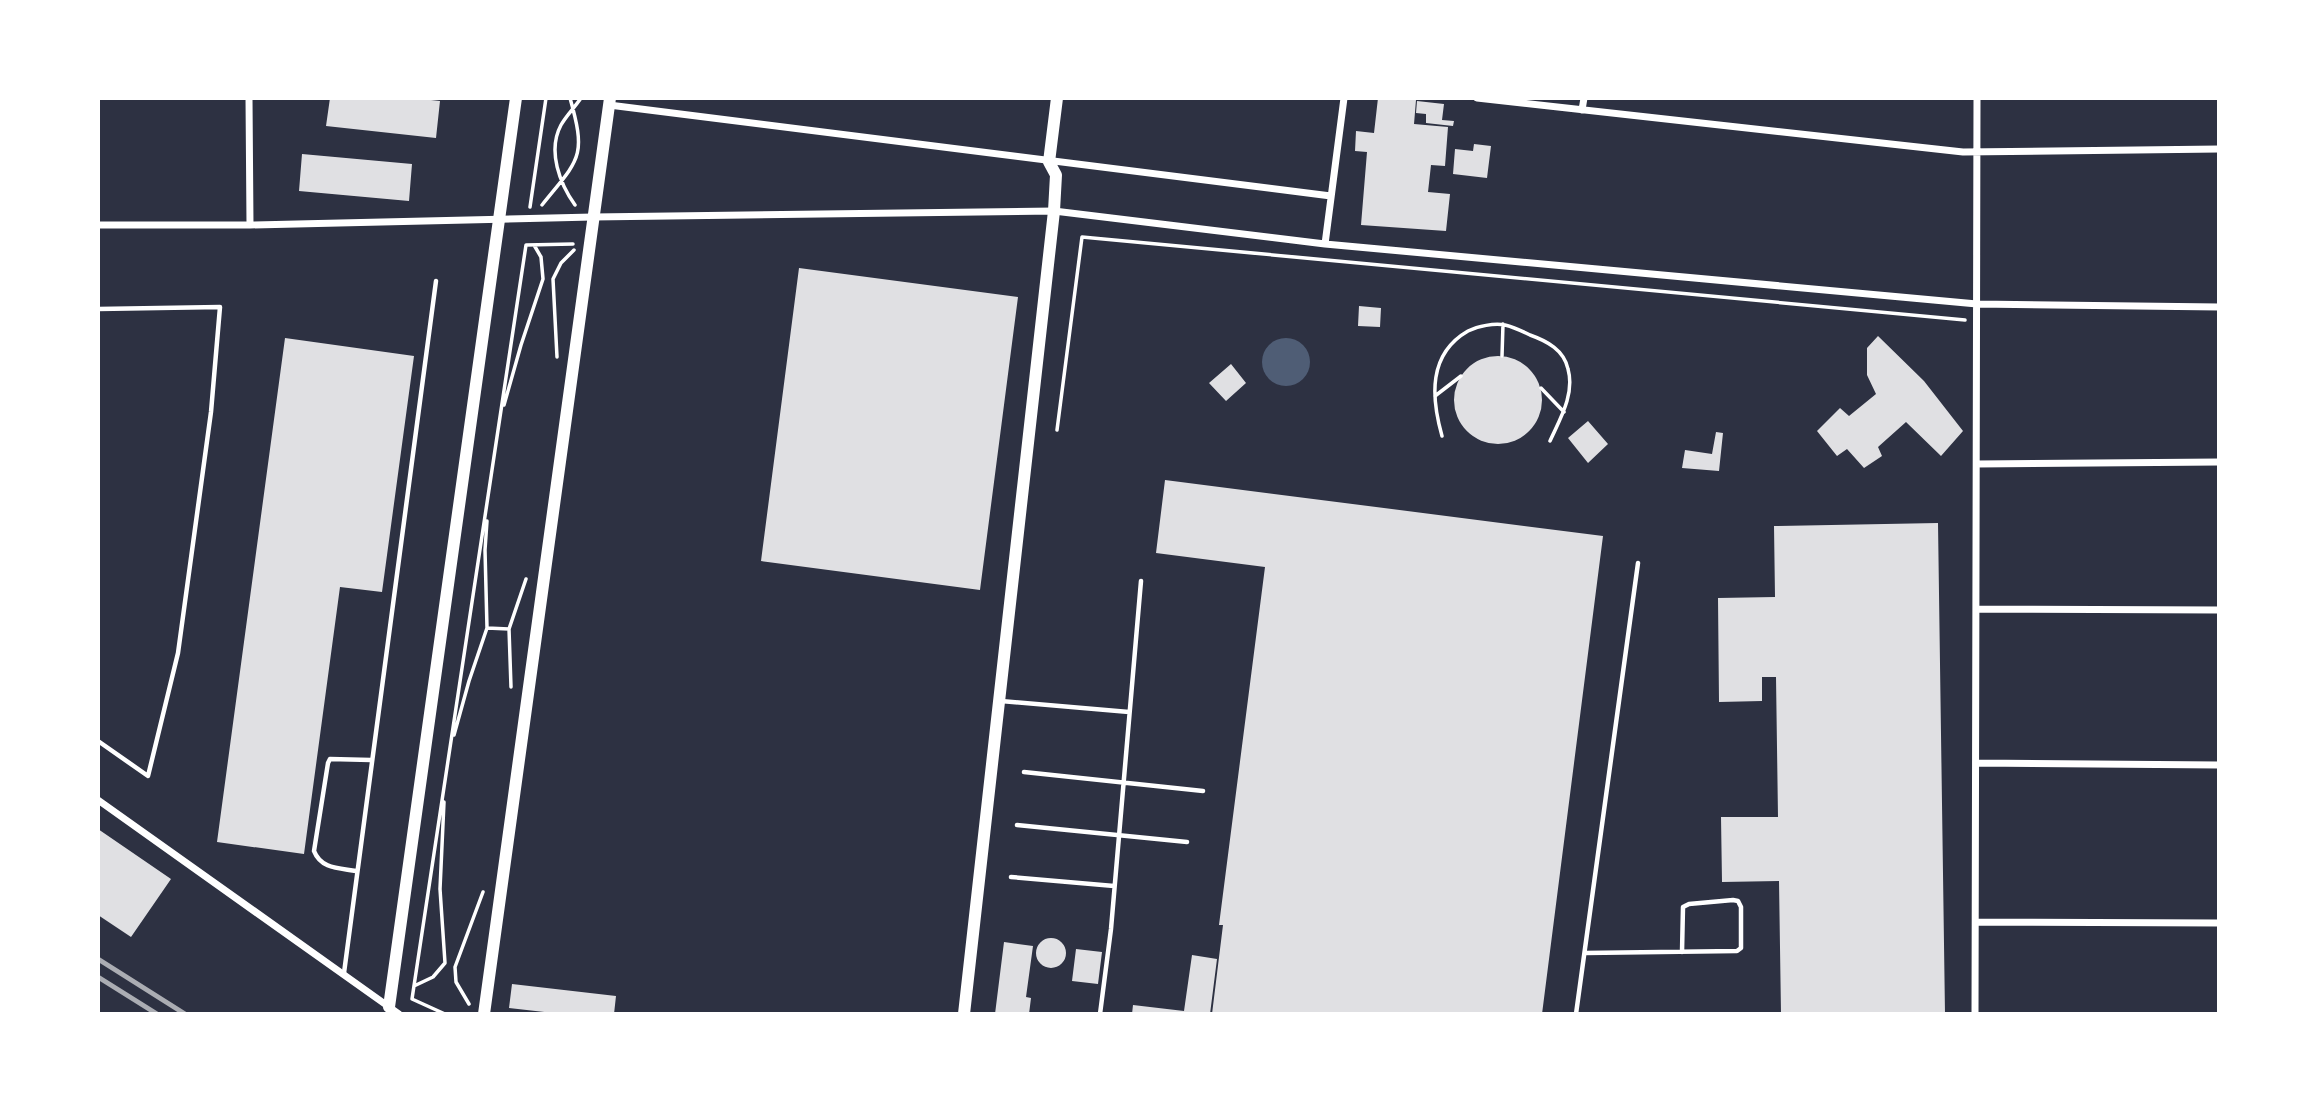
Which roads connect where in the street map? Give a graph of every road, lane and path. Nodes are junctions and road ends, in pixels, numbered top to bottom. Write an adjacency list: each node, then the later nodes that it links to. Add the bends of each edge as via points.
1 (249, 98): 26 (street)
2 (516, 98): 24 (street)
3 (546, 98): 19 (path)
4 (570, 98): 12 (path)
5 (581, 98): 12 (path)
6 (1057, 98): 16 (street)
7 (1344, 98): 18 (street)
8 (1477, 98): 13 (street)
9 (1584, 98): 13 (street)
10 (1977, 98): 15 (street)
11 (609, 101): 16 (street); 23 (street)
12 (573, 109): 17 (path, via 579,131 578,155); 17 (path, via 556,138 556,166)
13 (1582, 110): 15 (street)
14 (2219, 149): 15 (street)
15 (1977, 151): 30 (street)
16 (1049, 162): 18 (street); 22 (street, via 1056,175)
17 (562, 181): 20 (path); 21 (path)
18 (1331, 196): 27 (street)
19 (530, 209)
20 (539, 209)
21 (578, 210)
22 (1054, 211): 23 (street); 27 (street); 56 (street)
23 (593, 217): 24 (street); 83 (street)
24 (498, 220): 26 (street); 82 (street)
25 (98, 225): 26 (street)
26 (250, 225)
27 (1325, 244): 30 (street)
28 (534, 245): 36 (path, via 581,243 561,263 553,279); 41 (path, via 541,257 543,279); 41 (path, via 526,245)
29 (436, 281): 59 (lane)
30 (1977, 304): 31 (street); 46 (street)
31 (2219, 306)
32 (98, 309): 58 (lane, via 220,307 211,412 178,653 148,776)
33 (1973, 321): 42 (path, via 1082,237)
34 (1503, 324): 35 (path); 39 (path, via 1476,327 1453,341 1438,368); 40 (path, via 1543,339 1561,352 1569,369)
35 (1502, 356)
36 (557, 367)
37 (1461, 376): 39 (path)
38 (1541, 388): 40 (path)
39 (1435, 396): 43 (path)
40 (1564, 412): 44 (path)
41 (500, 421): 47 (path)
42 (1057, 430)
43 (1442, 436)
44 (1550, 441)
45 (2219, 462): 46 (street)
46 (1977, 464): 51 (street)
47 (488, 494): 53 (path); 62 (path)
48 (1638, 563): 77 (lane)
49 (530, 568): 54 (path)
50 (1141, 581): 57 (lane)
51 (1976, 609): 52 (street); 60 (street)
52 (2219, 610)
53 (488, 628): 54 (path); 62 (path)
54 (509, 629): 55 (path)
55 (511, 691)
56 (1000, 701): 57 (lane); 85 (street)
57 (1129, 712): 64 (lane)
58 (98, 741)
59 (371, 760): 70 (lane); 70 (lane, via 330,759 314,851 323,865)
60 (1976, 763): 61 (street); 74 (street)
61 (2219, 765)
62 (447, 769): 78 (path, via 440,888); 81 (path)
63 (1024, 772): 64 (lane)
64 (1123, 783): 65 (lane); 68 (lane)
65 (1203, 791)
66 (98, 800): 80 (street)
67 (1017, 825): 68 (lane)
68 (1119, 835): 69 (lane); 73 (lane)
69 (1186, 842)
70 (356, 872): 80 (lane)
71 (1011, 877): 73 (lane)
72 (485, 882): 79 (path)
73 (1114, 886): 86 (lane)
74 (1976, 922): 75 (street); 88 (street)
75 (2219, 923)
76 (1682, 952): 76 (lane, via 1741,948 1738,901 1683,907); 77 (lane)
77 (1585, 953): 87 (lane)
78 (444, 963): 79 (path); 81 (path, via 433,977)
79 (455, 964): 83 (path, via 459,988)
80 (344, 974): 82 (street)
81 (414, 986): 84 (path, via 412,999)
82 (394, 1010)
83 (479, 1013)
84 (445, 1014)
85 (964, 1014)
86 (1100, 1014)
87 (1576, 1014)
88 (1975, 1014)

